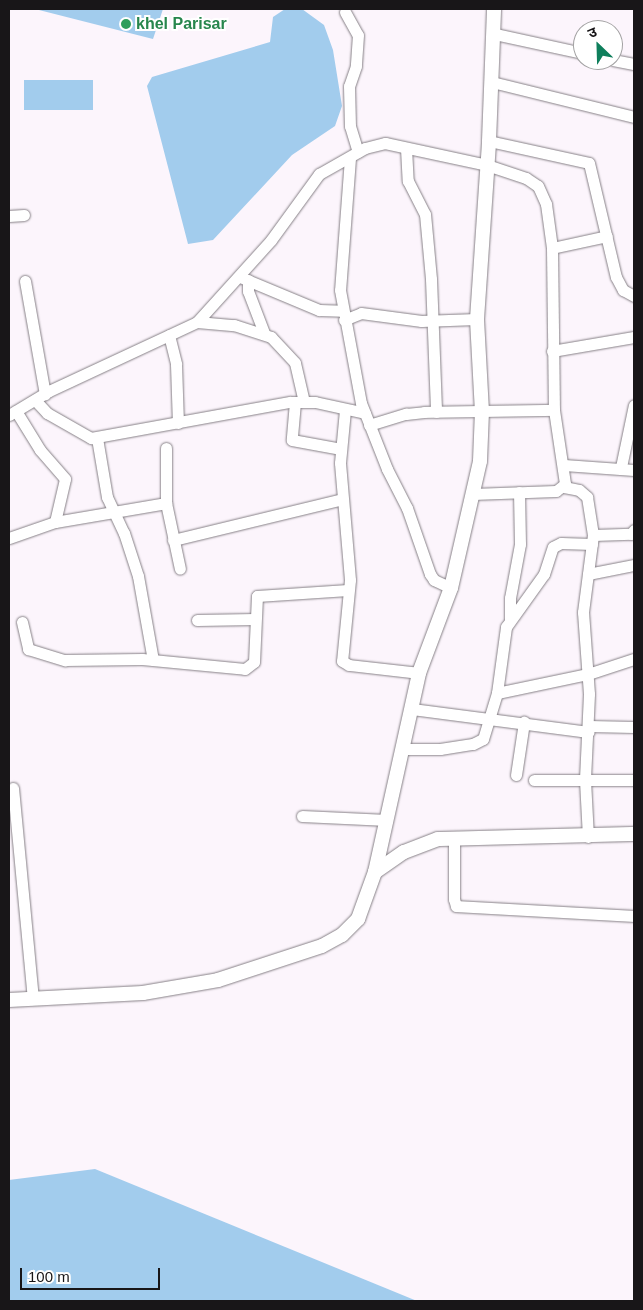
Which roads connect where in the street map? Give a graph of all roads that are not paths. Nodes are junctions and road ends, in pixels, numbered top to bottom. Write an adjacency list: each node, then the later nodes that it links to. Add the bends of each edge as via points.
1 (494, 9): 3 (street)
2 (345, 12): 9 (street, via 358,35 356,66 349,86)
3 (495, 34): 4 (street); 5 (street)
4 (573, 51)
5 (492, 82): 6 (street); 7 (street)
6 (634, 117)
7 (490, 141): 10 (street); 13 (street, via 589,163)
8 (406, 148): 9 (street, via 385,143); 10 (street); 21 (street, via 408,181 425,214)
9 (354, 155): 15 (street, via 319,174); 18 (street, via 340,273)
10 (487, 165): 14 (street, via 526,178 538,186 546,204); 19 (street)
11 (24, 215): 12 (street)
12 (9, 216)
13 (607, 236): 14 (street); 17 (street, via 619,284)
14 (552, 248): 25 (street)
15 (244, 278): 18 (street, via 319,310); 20 (street); 22 (street)
16 (25, 280): 26 (street)
17 (634, 296)
18 (343, 315): 21 (street, via 368,313); 34 (street)
19 (477, 319): 21 (street); 33 (street)
20 (197, 322): 22 (street); 23 (street)
21 (434, 322): 32 (street)
22 (264, 332): 27 (street, via 279,343 294,363)
23 (169, 335): 26 (street); 35 (street, via 176,364)
24 (634, 337): 25 (street)
25 (552, 351): 30 (street)
26 (40, 397): 31 (street); 37 (street, via 47,413 83,436)
27 (300, 402): 29 (street); 35 (street); 39 (street, via 292,440)
28 (634, 405): 41 (street)
29 (345, 410): 34 (street); 39 (street)
30 (554, 410): 33 (street); 40 (street)
31 (11, 412): 49 (street, via 65,479)
32 (436, 412): 33 (street); 36 (street, via 406,414)
33 (482, 412): 45 (street, via 480,461)
34 (365, 413): 36 (street)
35 (178, 423): 37 (street)
36 (369, 425): 57 (street, via 407,508 430,574 434,580)
37 (96, 438): 48 (street)
38 (166, 448): 47 (street)
39 (341, 449): 46 (street)
40 (564, 465): 41 (street); 43 (street)
41 (621, 467): 42 (street)
42 (634, 470)
43 (564, 487): 44 (street, via 556,491); 53 (street, via 579,490 587,497)
44 (519, 492): 45 (street); 60 (street, via 520,544 510,598)
45 (472, 494): 57 (street)
46 (342, 499): 52 (street); 58 (street, via 349,555)
47 (166, 503): 48 (street); 52 (street)
48 (114, 512): 49 (street); 64 (street, via 136,566)
49 (54, 522): 51 (street)
50 (634, 530): 53 (street, via 631,534)
51 (9, 538)
52 (173, 540): 55 (street)
53 (593, 540): 56 (street); 60 (street, via 553,546 544,574)
54 (634, 565): 56 (street)
55 (180, 569)
56 (588, 574): 66 (street, via 583,612)
57 (451, 588): 65 (street)
58 (348, 590): 59 (street, via 257,596); 65 (street, via 342,661 349,665)
59 (255, 619): 61 (street); 64 (street, via 254,662 250,668)
60 (510, 619): 67 (street, via 502,638)
61 (197, 620)
62 (22, 622): 64 (street, via 26,646 32,651 76,662)
63 (634, 659): 66 (street)
64 (154, 660)
65 (419, 673): 68 (street)
66 (588, 674): 67 (street); 72 (street)
67 (497, 693): 69 (street)
68 (412, 709): 69 (street); 73 (street)
69 (489, 720): 70 (street); 73 (street, via 483,739 473,744)
70 (524, 722): 72 (street); 74 (street)
71 (634, 727): 72 (street)
72 (589, 729): 76 (street)
73 (403, 749): 80 (street)
74 (516, 775)
75 (534, 780): 76 (street)
76 (585, 780): 77 (street); 82 (street)
77 (634, 780)
78 (13, 788): 86 (street)
79 (302, 816): 80 (street)
80 (387, 820): 84 (street)
81 (634, 834): 82 (street)
82 (588, 837): 83 (street)
83 (454, 838): 84 (street, via 412,848); 85 (street, via 456,906)
84 (375, 872): 86 (street, via 358,919 342,935 322,946 180,988)
85 (634, 916)
86 (33, 999): 87 (street)
87 (9, 1000)

